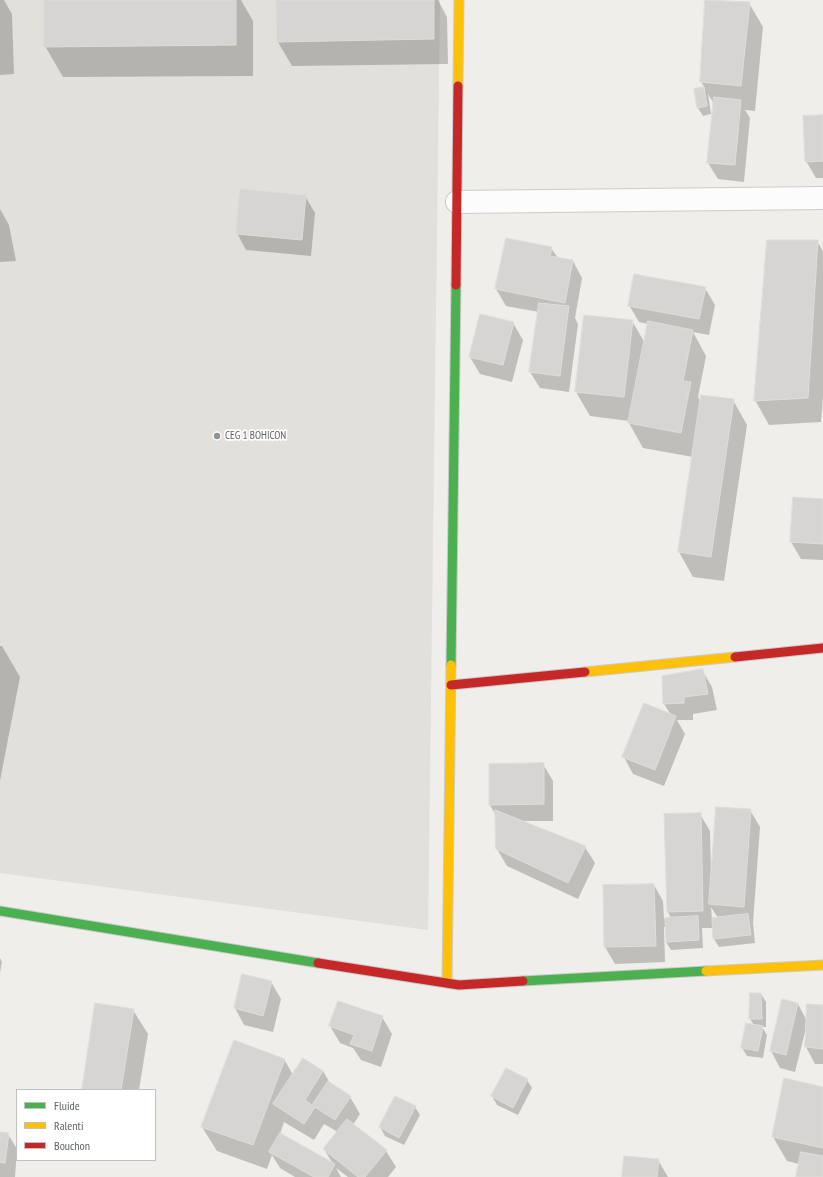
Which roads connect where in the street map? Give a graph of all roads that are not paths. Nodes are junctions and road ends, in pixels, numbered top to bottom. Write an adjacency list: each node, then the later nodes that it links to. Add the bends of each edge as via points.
1 (459, 0): 3 (street)
2 (823, 198): 3 (street)
3 (457, 202): 5 (street)
4 (823, 648): 5 (street)
5 (451, 685): 8 (street)
6 (0, 911): 8 (street)
7 (823, 965): 8 (street, via 459,985)
8 (447, 983)

